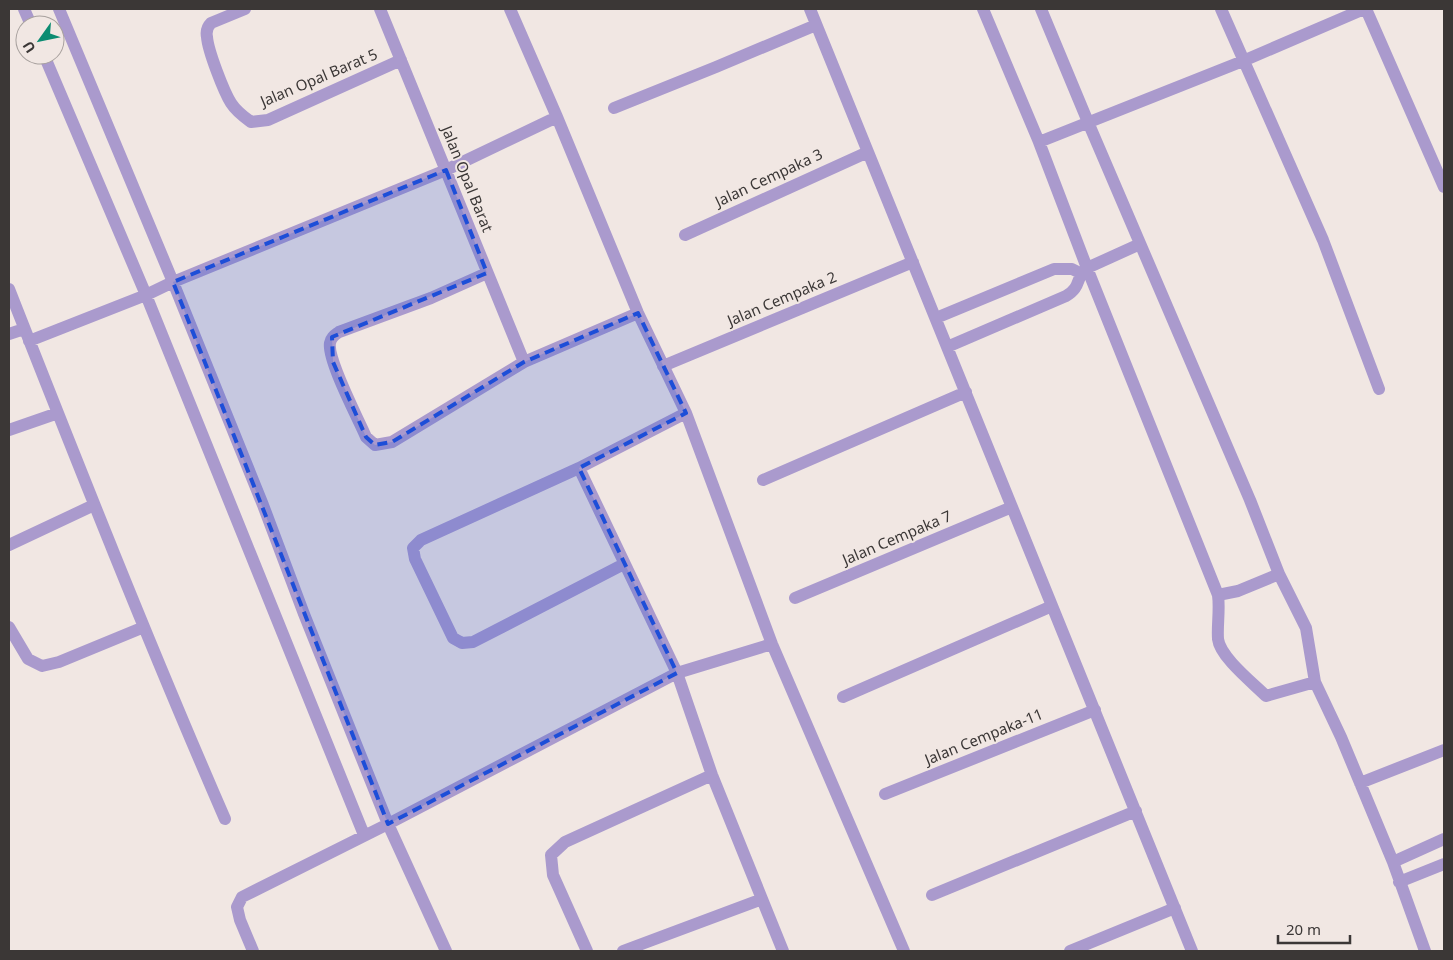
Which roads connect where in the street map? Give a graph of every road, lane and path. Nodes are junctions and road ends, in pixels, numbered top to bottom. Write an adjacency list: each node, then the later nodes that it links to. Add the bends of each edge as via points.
1 (60, 9): 26 (street)
2 (245, 9): 11 (street, Jalan Opal Barat 5, via 211,23 206,36 231,104 251,122 268,120)
3 (380, 9): 11 (street, Jalan Opal Barat)
4 (510, 9): 15 (street)
5 (810, 9): 10 (street)
6 (983, 9): 17 (street)
7 (1041, 9): 16 (street)
8 (1221, 9): 12 (street)
9 (1365, 9): 12 (street); 20 (street)
10 (816, 25): 14 (street); 18 (street)
11 (401, 60): 19 (street, Jalan Opal Barat)
12 (1243, 61): 16 (street); 36 (street, via 1323,240)
13 (48, 65): 28 (street)
14 (614, 108)
15 (557, 117): 19 (street); 29 (street)
16 (1088, 122): 17 (street); 22 (street)
17 (1038, 142): 24 (street)
18 (868, 152): 21 (street, Jalan Cempaka 3); 23 (street)
19 (446, 170): 25 (street, Jalan Opal Barat); 26 (street)
20 (1444, 187)
21 (685, 235)
22 (1140, 244): 24 (street); 47 (street, via 1250,500)
23 (913, 262): 30 (street); 35 (street, Jalan Cempaka 2)
24 (1084, 271): 30 (street, via 1054,269); 33 (street, via 1077,287 1066,296); 48 (street)
25 (487, 273): 34 (street, Jalan Opal Barat); 34 (street, via 332,336 329,344 333,362 366,437 375,445 392,442)
26 (173, 282): 28 (street); 64 (street)
27 (9, 289): 32 (street)
28 (146, 295): 32 (street); 65 (street)
29 (638, 312): 34 (street); 35 (street)
30 (936, 318): 33 (street)
31 (9, 334): 32 (street)
32 (27, 335): 38 (street)
33 (947, 347): 37 (street)
34 (524, 362)
35 (663, 366): 39 (street)
36 (1379, 389)
37 (966, 392): 42 (street); 44 (street)
38 (58, 413): 40 (street); 43 (street)
39 (686, 413): 41 (street); 53 (street)
40 (9, 430)
41 (579, 468): 46 (street); 46 (street, via 421,540 413,548 415,559 453,638 462,643 473,642)
42 (763, 480)
43 (94, 505): 45 (street); 52 (street)
44 (1012, 507): 49 (street, Jalan Cempaka 7); 50 (street)
45 (9, 545)
46 (624, 564): 54 (street)
47 (1278, 574): 48 (street, via 1238,591); 55 (street, via 1306,628)
48 (1218, 595): 55 (street, via 1218,641 1229,661 1266,696)
49 (795, 598)
50 (1052, 606): 56 (street); 57 (street)
51 (9, 627): 52 (street, via 28,659 42,666)
52 (144, 627): 63 (street)
53 (772, 644): 54 (street); 78 (street)
54 (677, 673): 59 (street); 64 (street)
55 (1315, 682): 60 (street)
56 (842, 697)
57 (1095, 710): 61 (street, Jalan Cempaka-11); 62 (street)
58 (1444, 750): 60 (street)
59 (712, 775): 71 (street); 75 (street, via 565,842 551,855 553,875)
60 (1360, 782): 67 (street)
61 (885, 794)
62 (1136, 811): 70 (street); 72 (street)
63 (225, 819)
64 (388, 824): 65 (street); 74 (street)
65 (364, 835): 73 (street, via 242,897 237,907)
66 (1444, 839): 67 (street)
67 (1393, 862): 69 (street)
68 (1444, 864): 69 (street)
69 (1399, 882): 81 (street)
70 (932, 895)
71 (762, 899): 76 (street); 77 (street)
72 (1175, 908): 79 (street); 80 (street)
73 (253, 951)
74 (446, 951)
75 (587, 951)
76 (623, 951)
77 (782, 951)
78 (904, 951)
79 (1070, 951)
80 (1192, 951)
81 (1424, 951)

